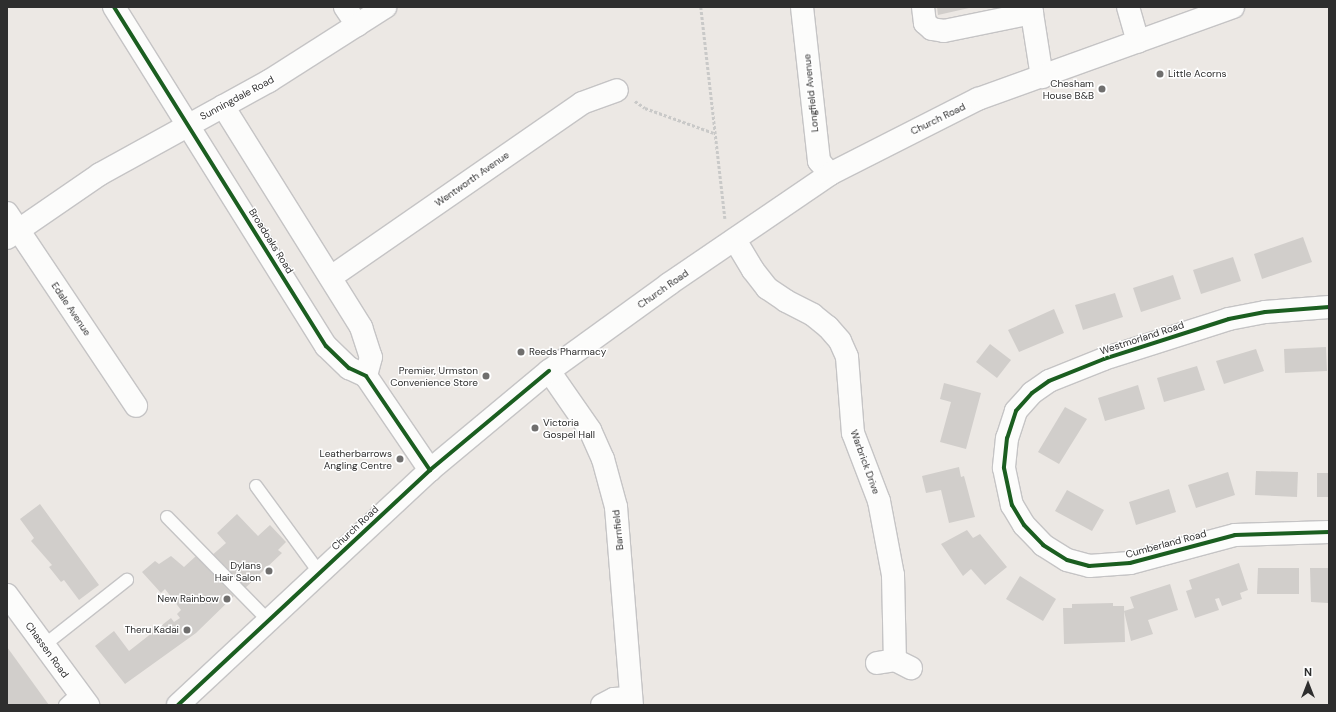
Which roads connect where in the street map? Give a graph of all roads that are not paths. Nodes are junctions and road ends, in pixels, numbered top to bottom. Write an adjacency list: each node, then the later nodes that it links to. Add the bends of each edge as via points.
1 (114, 7): 14 (street, Broadoaks Road)
2 (345, 7): 9 (street)
3 (385, 7): 9 (street, Sunningdale Road)
4 (802, 7): 15 (street, Longfield Avenue, via 818,161)
5 (923, 7): 8 (street, via 925,23 932,29 944,30)
6 (1128, 7): 10 (street)
7 (1234, 7): 10 (street, Church Road)
8 (1032, 10): 11 (street)
9 (357, 25): 13 (street, Sunningdale Road, via 269,81)
10 (1138, 42): 11 (street, Church Road)
11 (1042, 77): 15 (street, Church Road, via 978,99)
12 (617, 90): 18 (street, Wentworth Avenue, via 582,103)
13 (222, 106): 14 (street, Sunningdale Road); 18 (street)
14 (189, 124): 16 (street, Sunningdale Road); 21 (street, Broadoaks Road, via 326,346 349,368)
15 (830, 174): 17 (street, Church Road)
16 (11, 227): 22 (street, Edale Avenue)
17 (735, 240): 20 (street, Church Road); 33 (street, Warbrick Drive, via 767,288 813,315 828,327 840,341 847,357 853,433 879,501 893,575)
18 (331, 277): 21 (street, via 361,327 371,357)
19 (1329, 307): 23 (street, Westmorland Road, via 1265,312 1229,319 1072,370 1032,393 1016,412)
20 (549, 371): 24 (street, Church Road); 35 (street, Barnfield, via 590,430 604,459 616,507 626,602)
21 (366, 376): 24 (street, Broadoaks Road)
22 (136, 406)
23 (1005, 453): 27 (street, Cumberland Road, via 1006,484 1012,505 1024,525 1043,545 1067,560 1089,566 1130,563 1235,535)
24 (430, 470): 28 (street, Church Road)
25 (256, 486): 28 (lane)
26 (167, 517): 31 (lane)
27 (1329, 532)
28 (319, 572): 31 (street, Church Road)
29 (127, 580): 32 (lane)
30 (7, 595): 32 (street, Chassen Road)
31 (268, 620): 36 (street, Church Road)
32 (43, 646): 34 (street, Chassen Road)
33 (894, 664)
34 (77, 701)
35 (631, 702): 37 (street, via 614,699)
36 (178, 705)
37 (602, 705)

